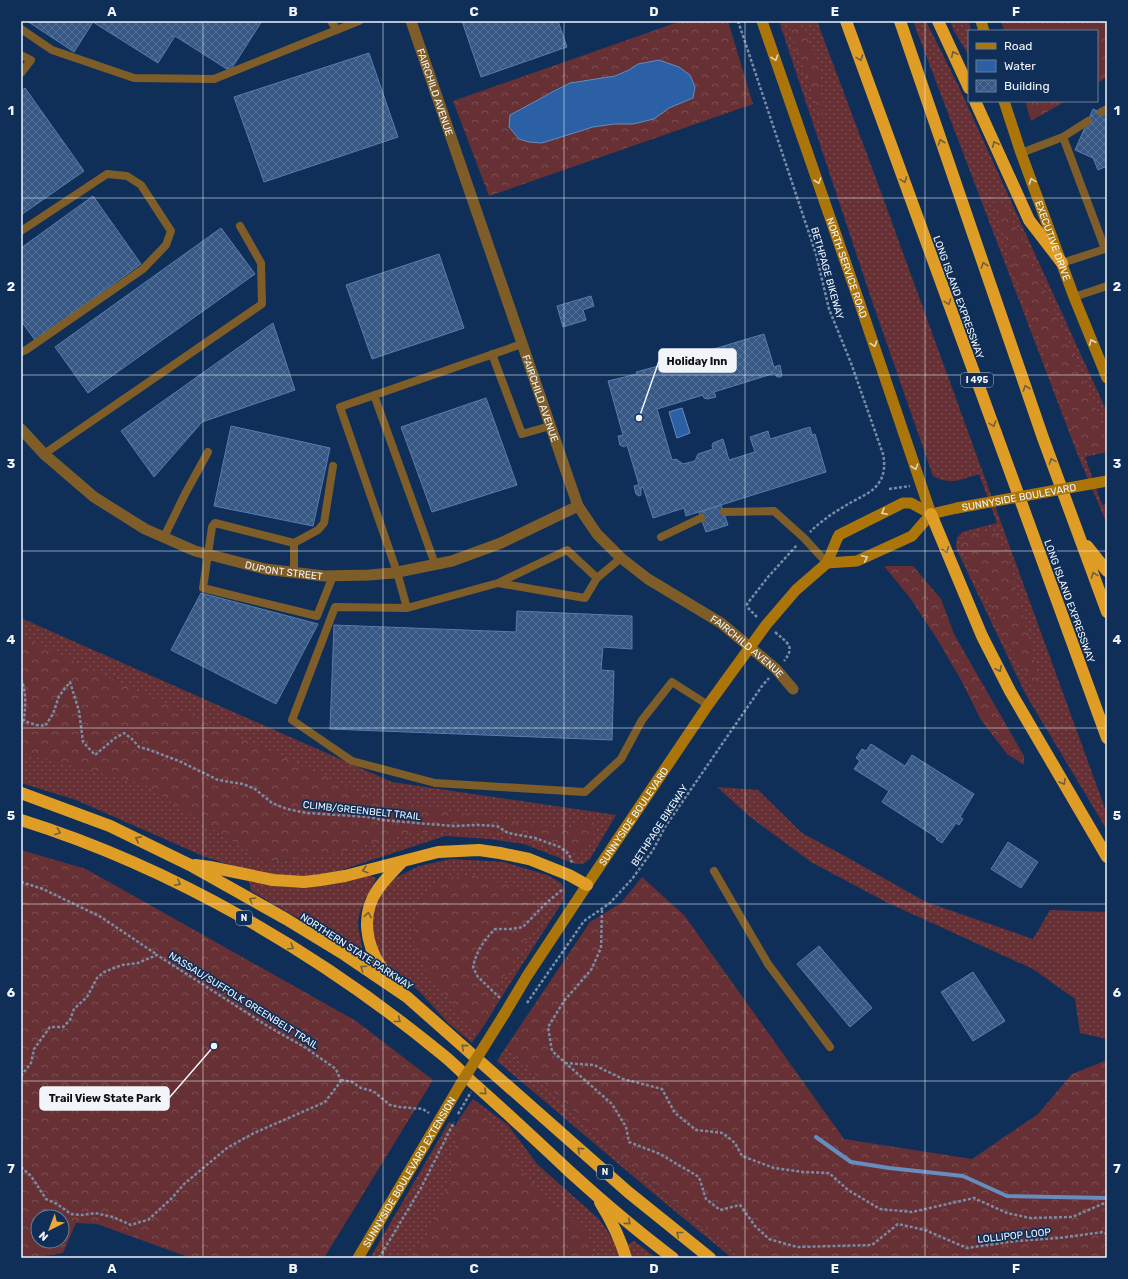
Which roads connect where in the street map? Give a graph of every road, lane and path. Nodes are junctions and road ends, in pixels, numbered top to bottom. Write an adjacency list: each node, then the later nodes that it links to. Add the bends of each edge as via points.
1 (331, 21): 10 (lane)
2 (359, 21): 10 (lane)
3 (411, 21): 25 (street, FAIRCHILD AVENUE)
4 (738, 21): 40 (path, BETHPAGE BIKEWAY, via 816,254 829,310 851,363 884,463 882,477 873,490)
5 (762, 21): 38 (main road, NORTH SERVICE ROAD, one-way to 38)
6 (846, 21): 66 (highway, LONG ISLAND EXPRESSWAY / I 495, one-way to 66)
7 (900, 21): 43 (highway, one-way to 7, via 1043,438)
8 (938, 21): 13 (highway, one-way to 8)
9 (21, 29): 10 (lane, via 52,50 134,78 214,79)
10 (336, 30)
11 (21, 55): 12 (lane, via 30,60)
12 (21, 72)
13 (968, 86)
14 (975, 102): 22 (highway, one-way to 14, via 1029,220)
15 (1004, 102): 18 (main road, EXECUTIVE DRIVE)
16 (1088, 121): 17 (lane)
17 (1063, 137): 18 (lane); 21 (lane)
18 (1022, 153): 22 (main road, EXECUTIVE DRIVE, one-way to 18)
19 (240, 226): 33 (lane, via 261,263 262,304)
20 (21, 231): 26 (lane, via 107,174 127,176 141,185 171,231 166,246 143,269)
21 (1106, 249): 22 (lane)
22 (1062, 263): 24 (main road, EXECUTIVE DRIVE)
23 (1107, 286): 24 (lane)
24 (1074, 297): 28 (main road, EXECUTIVE DRIVE, one-way to 24)
25 (522, 344): 27 (lane); 30 (street, FAIRCHILD AVENUE)
26 (21, 352)
27 (492, 354): 29 (lane); 30 (lane, via 522,434)
28 (1107, 378)
29 (374, 395): 49 (lane); 52 (lane, via 340,407)
30 (550, 426): 36 (street, FAIRCHILD AVENUE)
31 (21, 429): 33 (street, DUPONT STREET)
32 (208, 452): 41 (lane)
33 (44, 454): 41 (street, DUPONT STREET, via 94,498 145,529)
34 (333, 466): 44 (lane, via 324,523 318,530)
35 (1107, 481): 38 (main road, SUNNYSIDE BOULEVARD, bridge)
36 (578, 506): 47 (street, FAIRCHILD AVENUE, via 597,534); 49 (street, DUPONT STREET, via 501,543 452,561)
37 (724, 512): 48 (lane, via 774,511)
38 (931, 514): 48 (main road, one-way to 38, via 857,561 912,536); 48 (main road, SUNNYSIDE BOULEVARD, one-way to 48, via 911,503 903,503 839,535); 69 (highway, one-way to 69, via 999,670)
39 (702, 518): 42 (lane)
40 (819, 522)
41 (164, 537): 46 (street, DUPONT STREET)
42 (661, 537)
43 (1080, 537): 50 (highway); 58 (highway, one-way to 43)
44 (294, 543): 46 (lane, via 216,523 212,527); 51 (lane)
45 (791, 550): 57 (path, via 746,604)
46 (208, 554): 51 (street, DUPONT STREET, via 265,569); 53 (lane, via 204,588 317,616)
47 (621, 558): 54 (lane); 60 (street, FAIRCHILD AVENUE, via 648,579 721,623)
48 (827, 563): 60 (main road, SUNNYSIDE BOULEVARD, via 796,590)
49 (435, 564): 52 (street, DUPONT STREET)
50 (1107, 571)
51 (294, 572): 53 (street, DUPONT STREET)
52 (397, 572): 53 (street, DUPONT STREET); 56 (lane)
53 (333, 576)
54 (596, 578): 55 (lane, via 585,598); 55 (lane, via 567,550)
55 (498, 583): 56 (lane)
56 (407, 608): 65 (lane, via 335,607 292,720 352,761 435,783 585,792 621,759 642,720 672,682)
57 (749, 609)
58 (1107, 612)
59 (782, 639): 61 (path, via 790,647)
60 (750, 646): 64 (street, FAIRCHILD AVENUE, via 776,669); 65 (main road, SUNNYSIDE BOULEVARD)
61 (785, 659)
62 (21, 679): 72 (path, CLIMB/GREENBELT TRAIL, via 25,697 24,721 45,726 53,714 59,696 70,682 80,712 83,742 96,755 114,738 124,733 139,747 179,761 218,780 243,784 272,803 287,809 429,824 497,826 508,833 535,838 560,847 569,854)
63 (762, 686): 77 (path, BETHPAGE BIKEWAY, via 665,827 653,850 620,894)
64 (793, 689)
65 (708, 705): 75 (main road, SUNNYSIDE BOULEVARD)
66 (1107, 738)
67 (21, 793): 71 (highway, NORTHERN STATE PARKWAY / N, one-way to 67, via 110,826)
68 (21, 820): 90 (highway, N, one-way to 90, via 59,832 176,882 318,963 392,1014 445,1056)
69 (1107, 857)
70 (403, 861): 71 (highway, one-way to 71, via 344,876 304,882 273,880); 75 (highway, via 438,852 500,852 529,859); 79 (highway, one-way to 70, via 381,967 368,938 367,925 371,902 378,889)
71 (190, 865): 79 (highway, NORTHERN STATE PARKWAY / N, one-way to 71, via 286,919)
72 (573, 865)
73 (714, 871): 82 (lane, via 768,964)
74 (21, 882): 78 (path, via 43,889 101,917)
75 (587, 885): 86 (main road, SUNNYSIDE BOULEVARD, bridge, via 527,976)
76 (563, 889): 80 (path, via 523,927 495,929 478,949 473,967 478,977)
77 (602, 909): 81 (path, BETHPAGE BIKEWAY, via 584,921); 83 (path, LOLLIPOP LOOP, via 601,948 591,970 564,1001 548,1027 552,1051)
78 (157, 955): 84 (path, NASSAU/SUFFOLK GREENBELT TRAIL, via 138,963 122,965 104,972 97,978 87,997 74,1009 70,1020 63,1027 50,1027 42,1037 34,1049 31,1063); 85 (path, NASSAU/SUFFOLK GREENBELT TRAIL, via 306,1048 336,1069)
79 (407, 997): 97 (highway, NORTHERN STATE PARKWAY / N, one-way to 79, via 628,1192)
80 (502, 999)
81 (524, 1006)
82 (830, 1047)
83 (565, 1063): 91 (path, LOLLIPOP LOOP, via 594,1065 622,1079 662,1089 675,1113 696,1130 723,1133 734,1143 742,1156 774,1168 829,1173 848,1190 880,1208 912,1212 974,1198 1007,1213 1030,1218 1072,1217); 92 (path, LOLLIPOP LOOP, via 612,1104 626,1127 628,1142 660,1154 699,1177 706,1199 720,1210 740,1205 755,1226 769,1239 797,1247 872,1245 898,1224 925,1230 967,1248 1103,1232)
84 (21, 1076)
85 (341, 1081): 87 (path, via 352,1082 373,1091 400,1108 423,1109); 89 (path, via 325,1102 254,1133 227,1148 184,1184 148,1220 131,1225 95,1213 71,1214 46,1199)
86 (460, 1086): 93 (main road, SUNNYSIDE BOULEVARD EXTENSION)
87 (432, 1114)
88 (458, 1114): 94 (path, via 421,1188)
89 (21, 1166)
90 (588, 1187): 95 (highway, via 612,1221); 96 (highway, N, one-way to 96)
91 (1107, 1202)
92 (1107, 1234)
93 (358, 1258)
94 (379, 1258)
95 (626, 1258)
96 (673, 1258)
97 (710, 1258)

